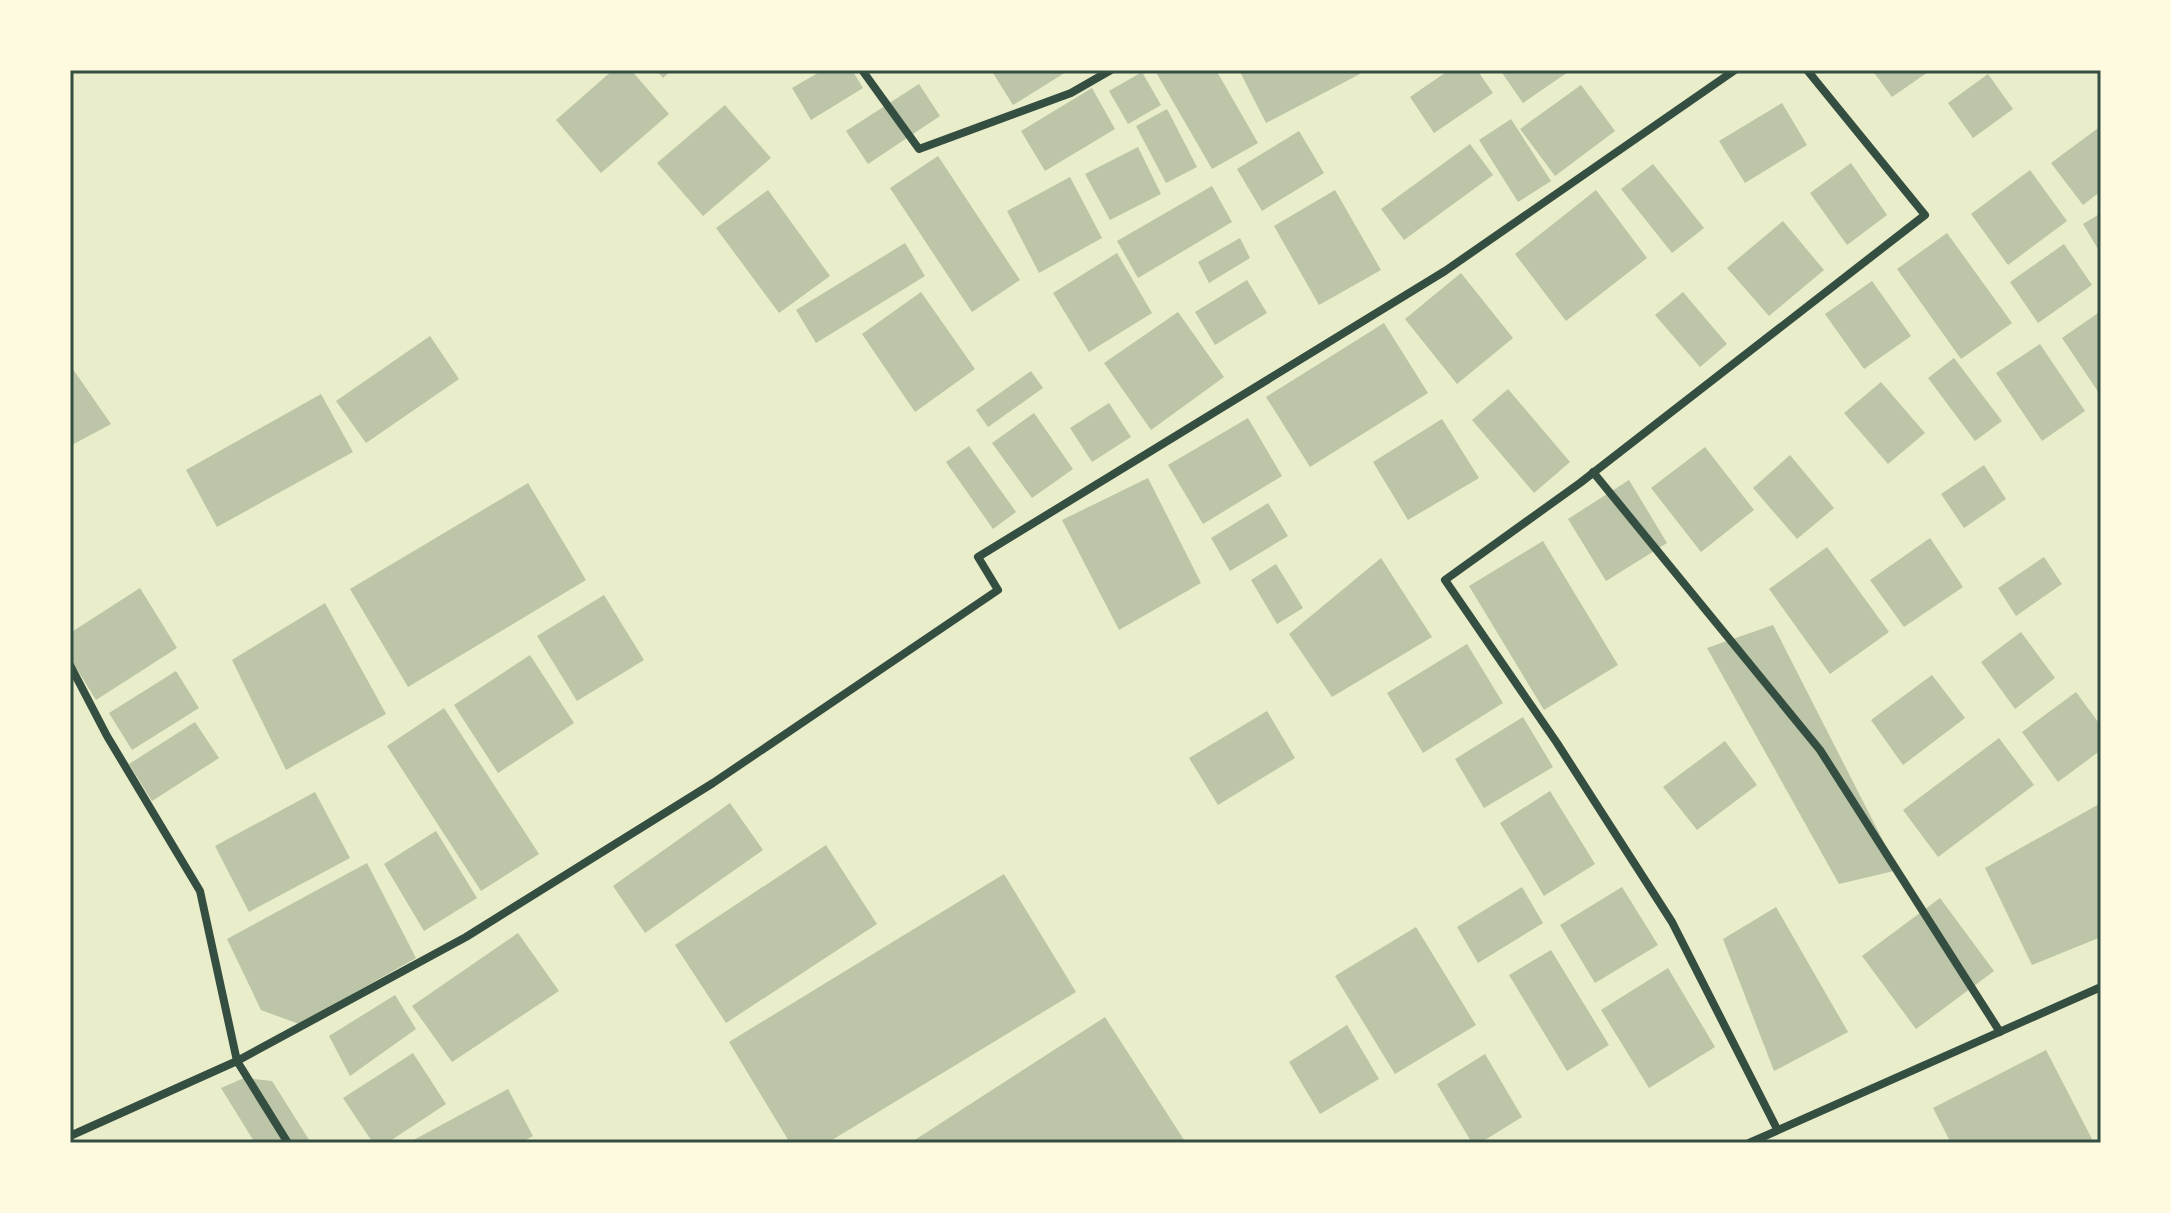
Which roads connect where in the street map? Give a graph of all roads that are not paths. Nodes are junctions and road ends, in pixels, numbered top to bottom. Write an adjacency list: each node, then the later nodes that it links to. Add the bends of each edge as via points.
1 (862, 70): 2 (street, via 919,149 1071,93)
2 (1111, 70)
3 (1735, 70): 9 (street, via 1445,271 978,557 998,590 713,783 466,937)
4 (1807, 70): 5 (street, via 1925,215)
5 (1593, 472): 8 (street, via 1820,750); 10 (street, via 1445,580 1672,922)
6 (70, 665): 9 (street, via 200,891)
7 (2101, 987): 8 (street)
8 (2000, 1032): 10 (street)
9 (237, 1061): 11 (street); 12 (street)
10 (1777, 1129): 13 (street)
11 (70, 1136)
12 (288, 1143)
13 (1749, 1143)

